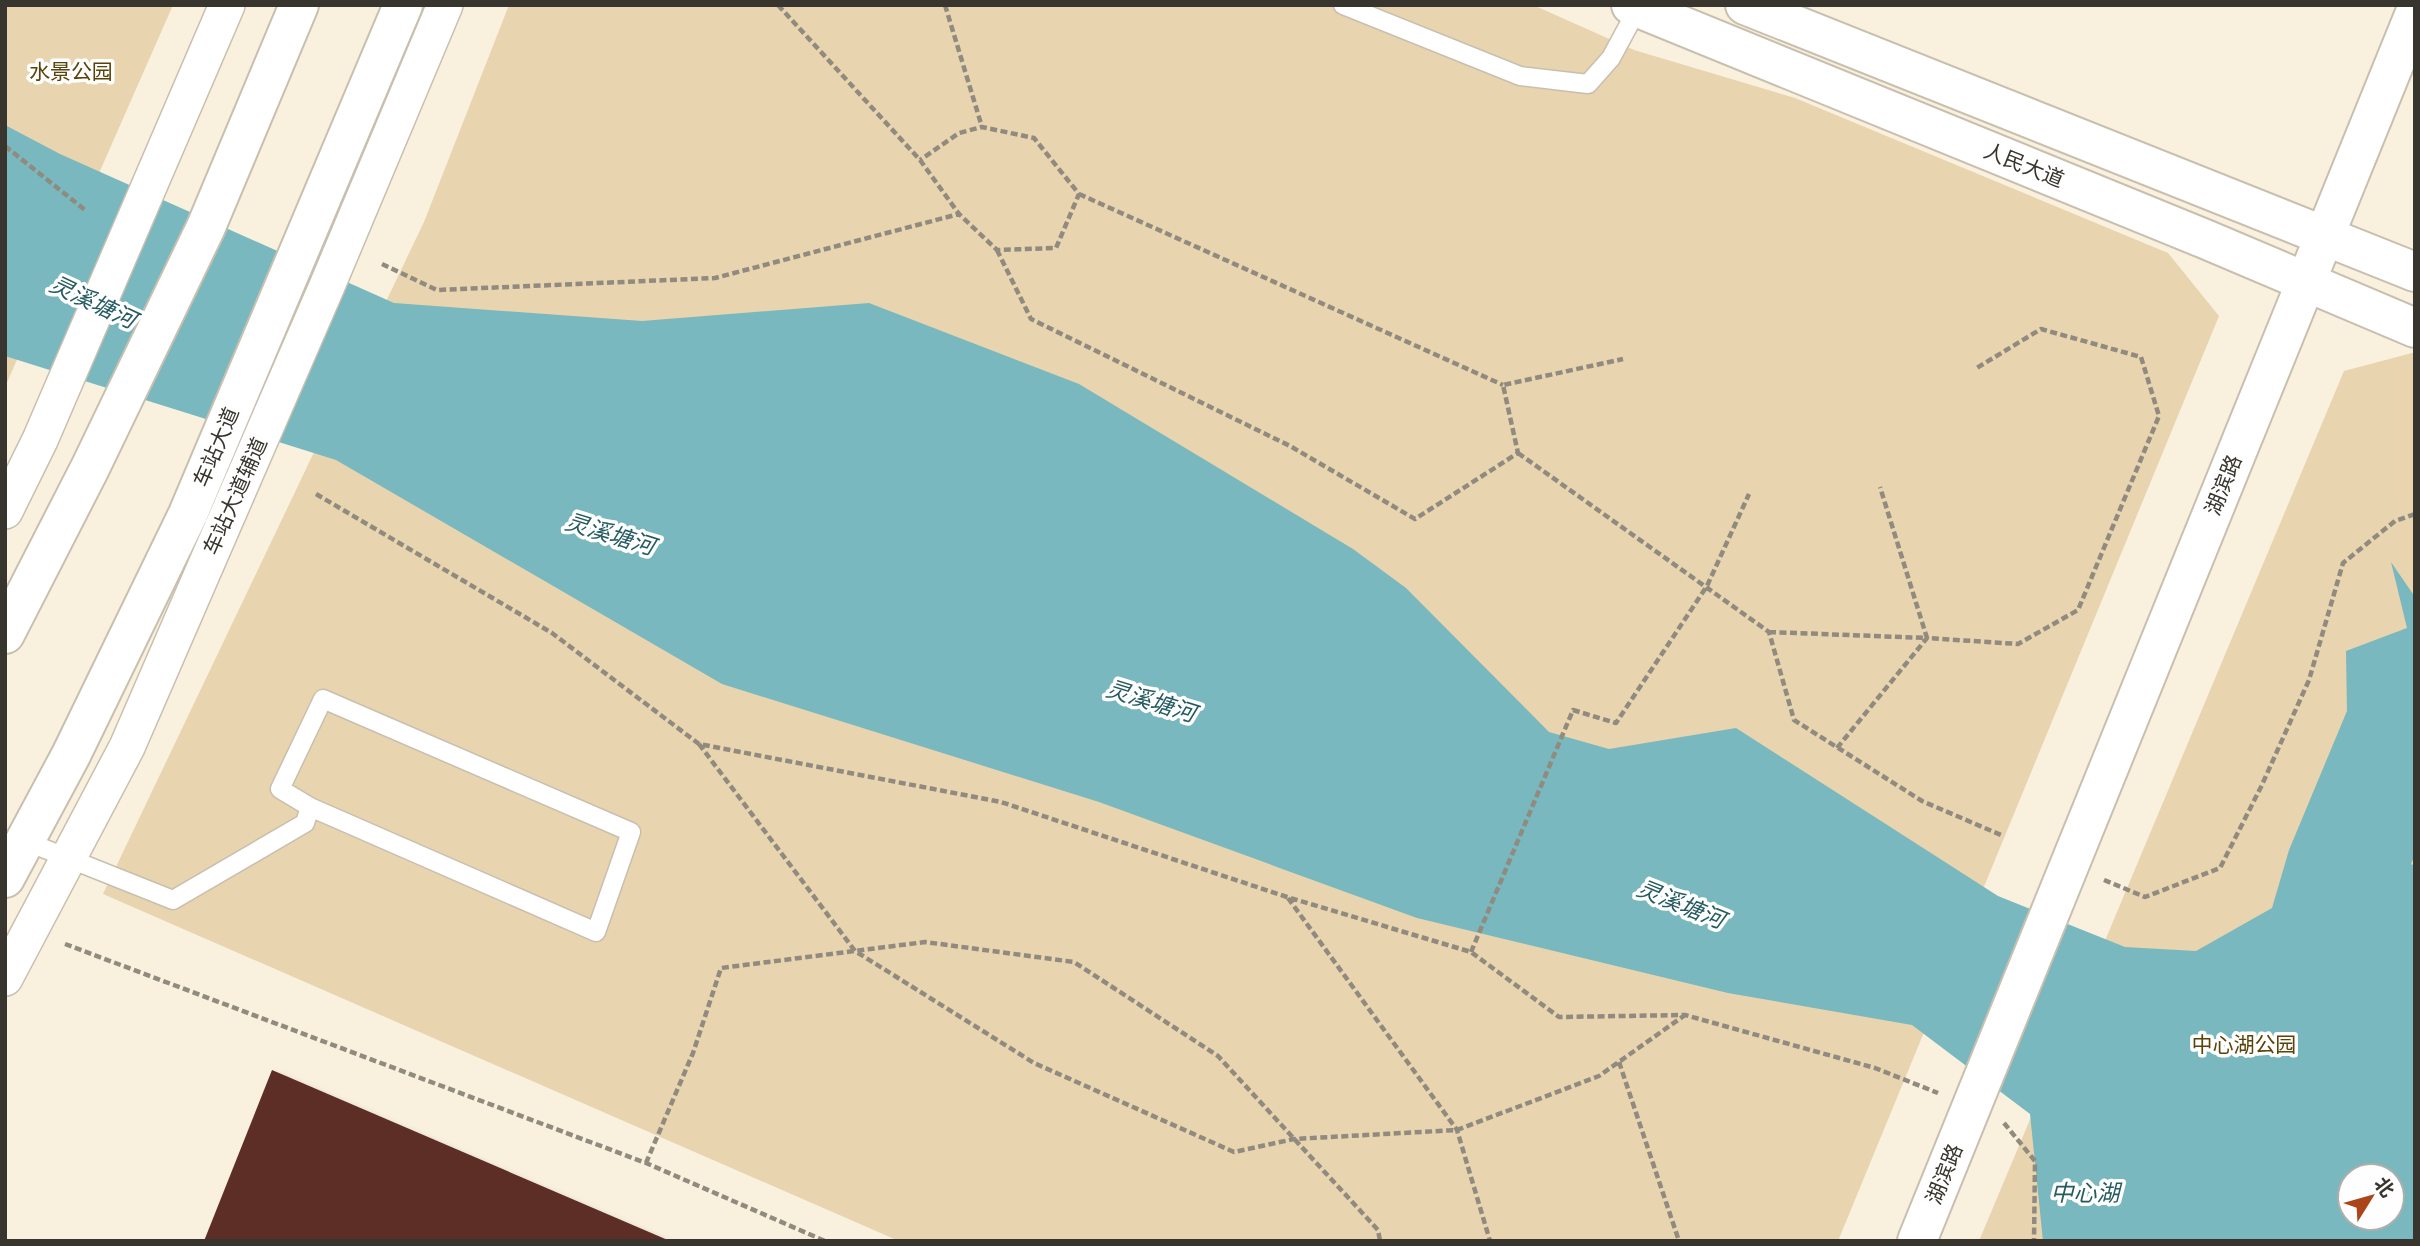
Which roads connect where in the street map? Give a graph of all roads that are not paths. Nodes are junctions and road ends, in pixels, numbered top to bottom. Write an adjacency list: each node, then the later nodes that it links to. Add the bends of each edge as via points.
1 (226, 5): 12 (street, via 40,440)
2 (299, 5): 14 (main road, via 206,227)
3 (403, 5): 13 (main road, 车站大道, via 291,266)
4 (445, 5): 13 (street, 车站大道辅道, via 327,286)
5 (1343, 5): 7 (lane, via 1520,76 1588,84 1611,58)
6 (1745, 5): 9 (main road)
7 (1637, 6): 10 (main road, 人民大道)
8 (2415, 13): 10 (main road, 湖滨路)
9 (2415, 272)
10 (2305, 281): 11 (main road, 人民大道); 20 (main road, 湖滨路)
11 (2415, 328)
12 (5, 511)
13 (205, 518): 16 (main road, 车站大道); 17 (street, 车站大道辅道, via 127,747)
14 (5, 634)
15 (310, 807): 15 (lane, via 596,932 631,832 323,699 280,789); 17 (lane, via 305,823 173,900)
16 (25, 841): 17 (lane); 18 (main road, 车站大道)
17 (67, 859): 19 (street, 车站大道辅道)
18 (5, 878)
19 (5, 978)
20 (1917, 1241)

